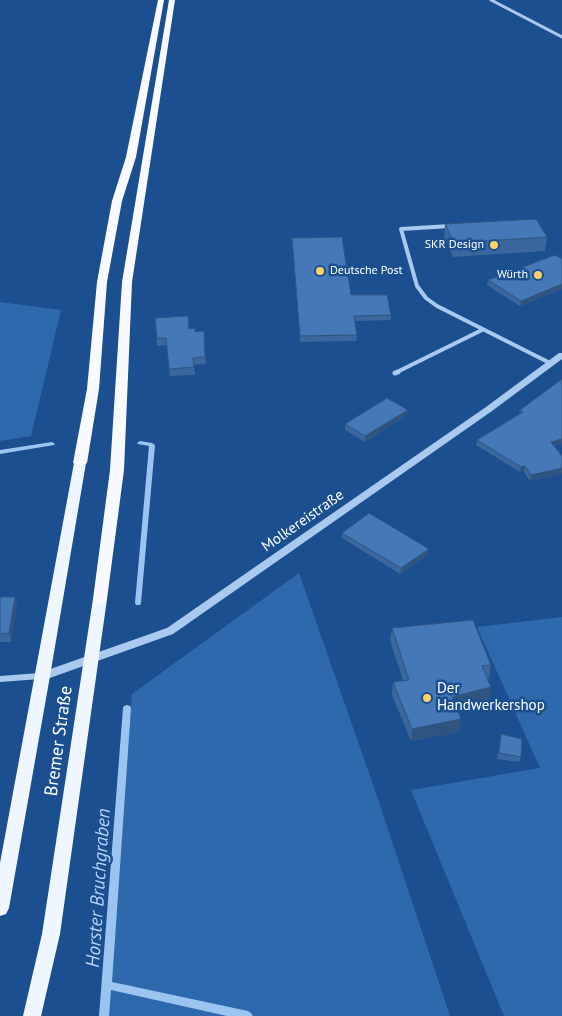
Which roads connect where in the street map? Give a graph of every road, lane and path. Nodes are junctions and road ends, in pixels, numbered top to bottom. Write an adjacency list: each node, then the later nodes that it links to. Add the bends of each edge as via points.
1 (161, 0): 10 (highway, via 131,157 117,200 102,282 93,389)
2 (172, 0): 11 (highway, via 127,282)
3 (490, 0): 4 (street)
4 (562, 37)
5 (451, 226): 6 (street, via 401,229 417,286 426,298)
6 (482, 330): 8 (street); 9 (street)
7 (562, 355): 8 (street, Molkereistraße)
8 (550, 363): 13 (street, Molkereistraße, via 170,631)
9 (396, 373)
10 (80, 463): 14 (main road, Bremer Straße)
11 (117, 470): 12 (highway, Bremer Straße)
12 (100, 599): 13 (main road, Bremer Straße)
13 (92, 659): 14 (street, Molkereistraße); 17 (main road, Bremer Straße, via 50,934)
14 (43, 676): 15 (street); 16 (main road, Bremer Straße)
15 (0, 679)
16 (0, 908)
17 (32, 1016)

